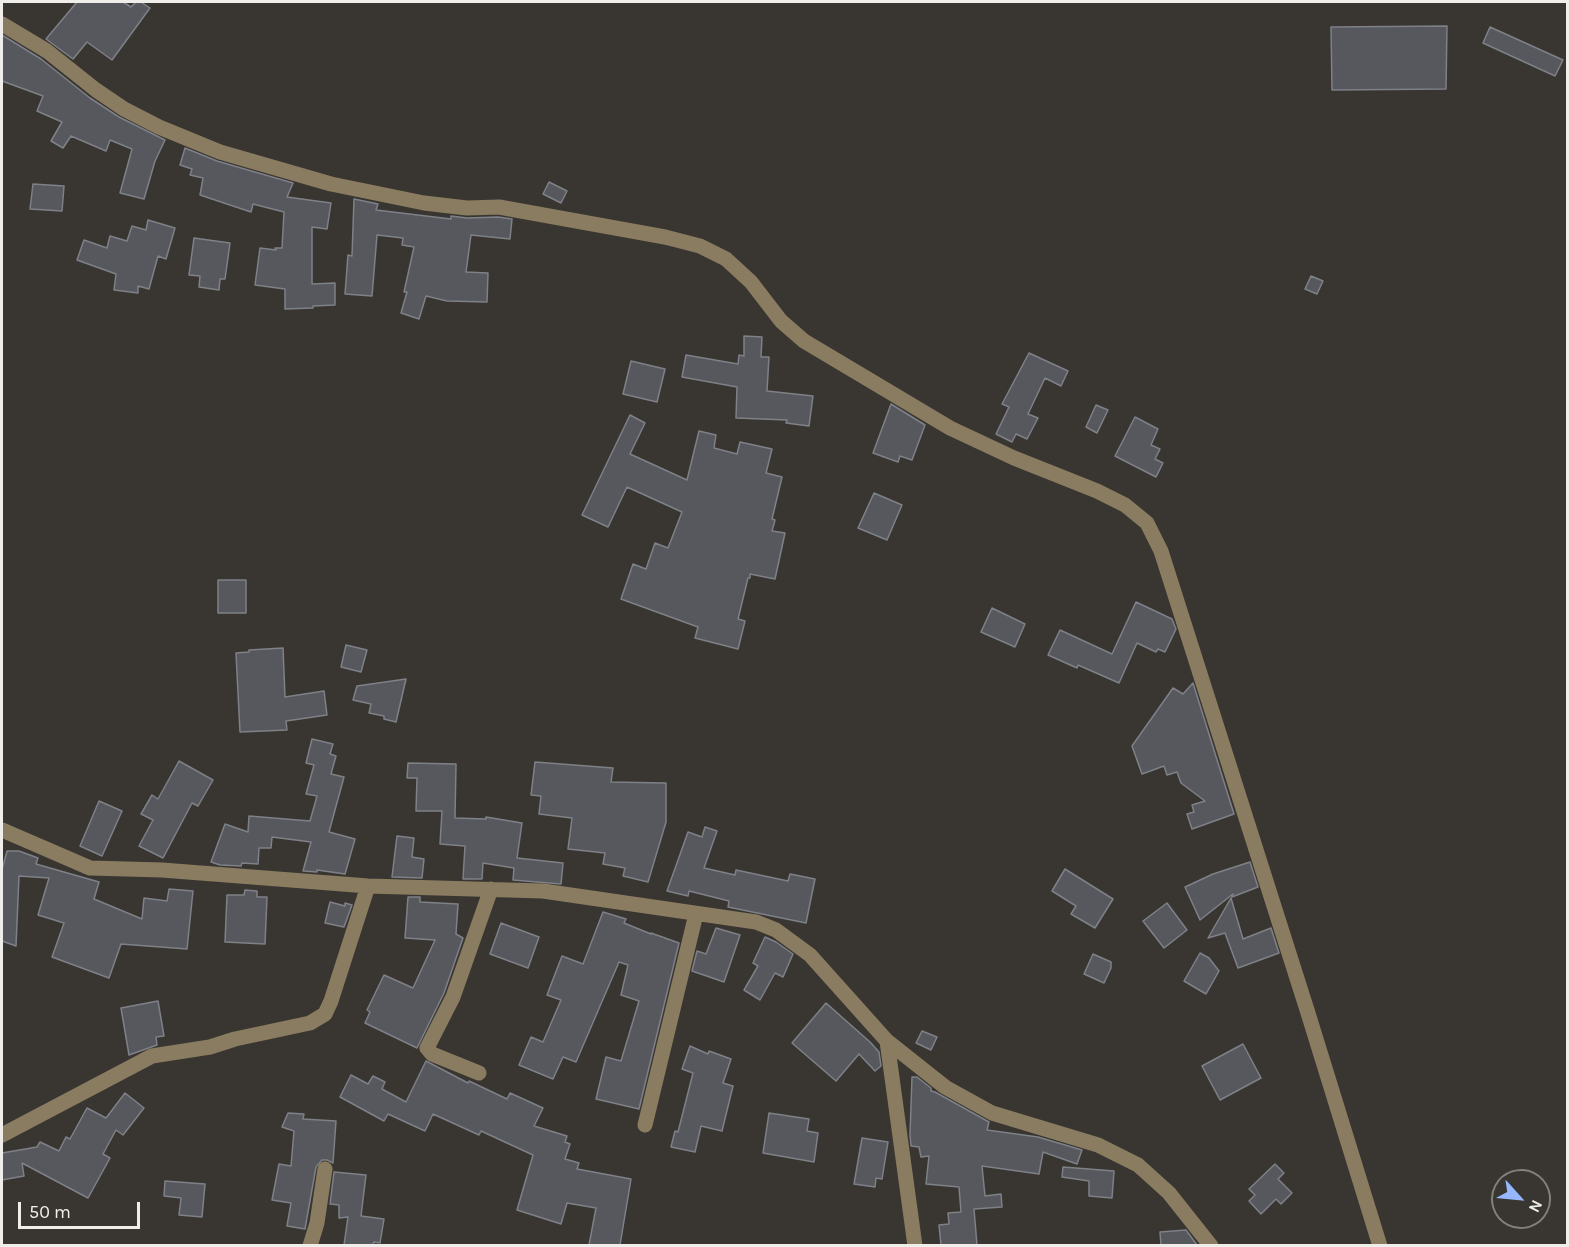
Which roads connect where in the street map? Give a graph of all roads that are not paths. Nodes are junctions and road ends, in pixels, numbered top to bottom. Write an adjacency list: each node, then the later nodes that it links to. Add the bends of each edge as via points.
1 (2, 24): 14 (street, via 47,51 124,109 159,128 220,152 331,184 412,200 467,208 499,207 700,246 726,259 804,341 950,428 1097,491 1125,505 1147,523 1161,551)
2 (2, 830): 3 (street, via 90,868)
3 (368, 886): 4 (street); 9 (street, via 325,1014 310,1023 210,1047 152,1056)
4 (491, 890): 5 (street, via 543,891); 7 (street, via 453,997 427,1048 432,1054)
5 (696, 914): 6 (street, via 756,922 776,930 810,955); 8 (street)
6 (887, 1041): 12 (street); 13 (street, via 945,1087 992,1113 1098,1145 1137,1165 1169,1193)
7 (479, 1073)
8 (645, 1125)
9 (2, 1135)
10 (325, 1169): 11 (street)
11 (310, 1245)
12 (915, 1245)
13 (1211, 1245)
14 (1380, 1245)

